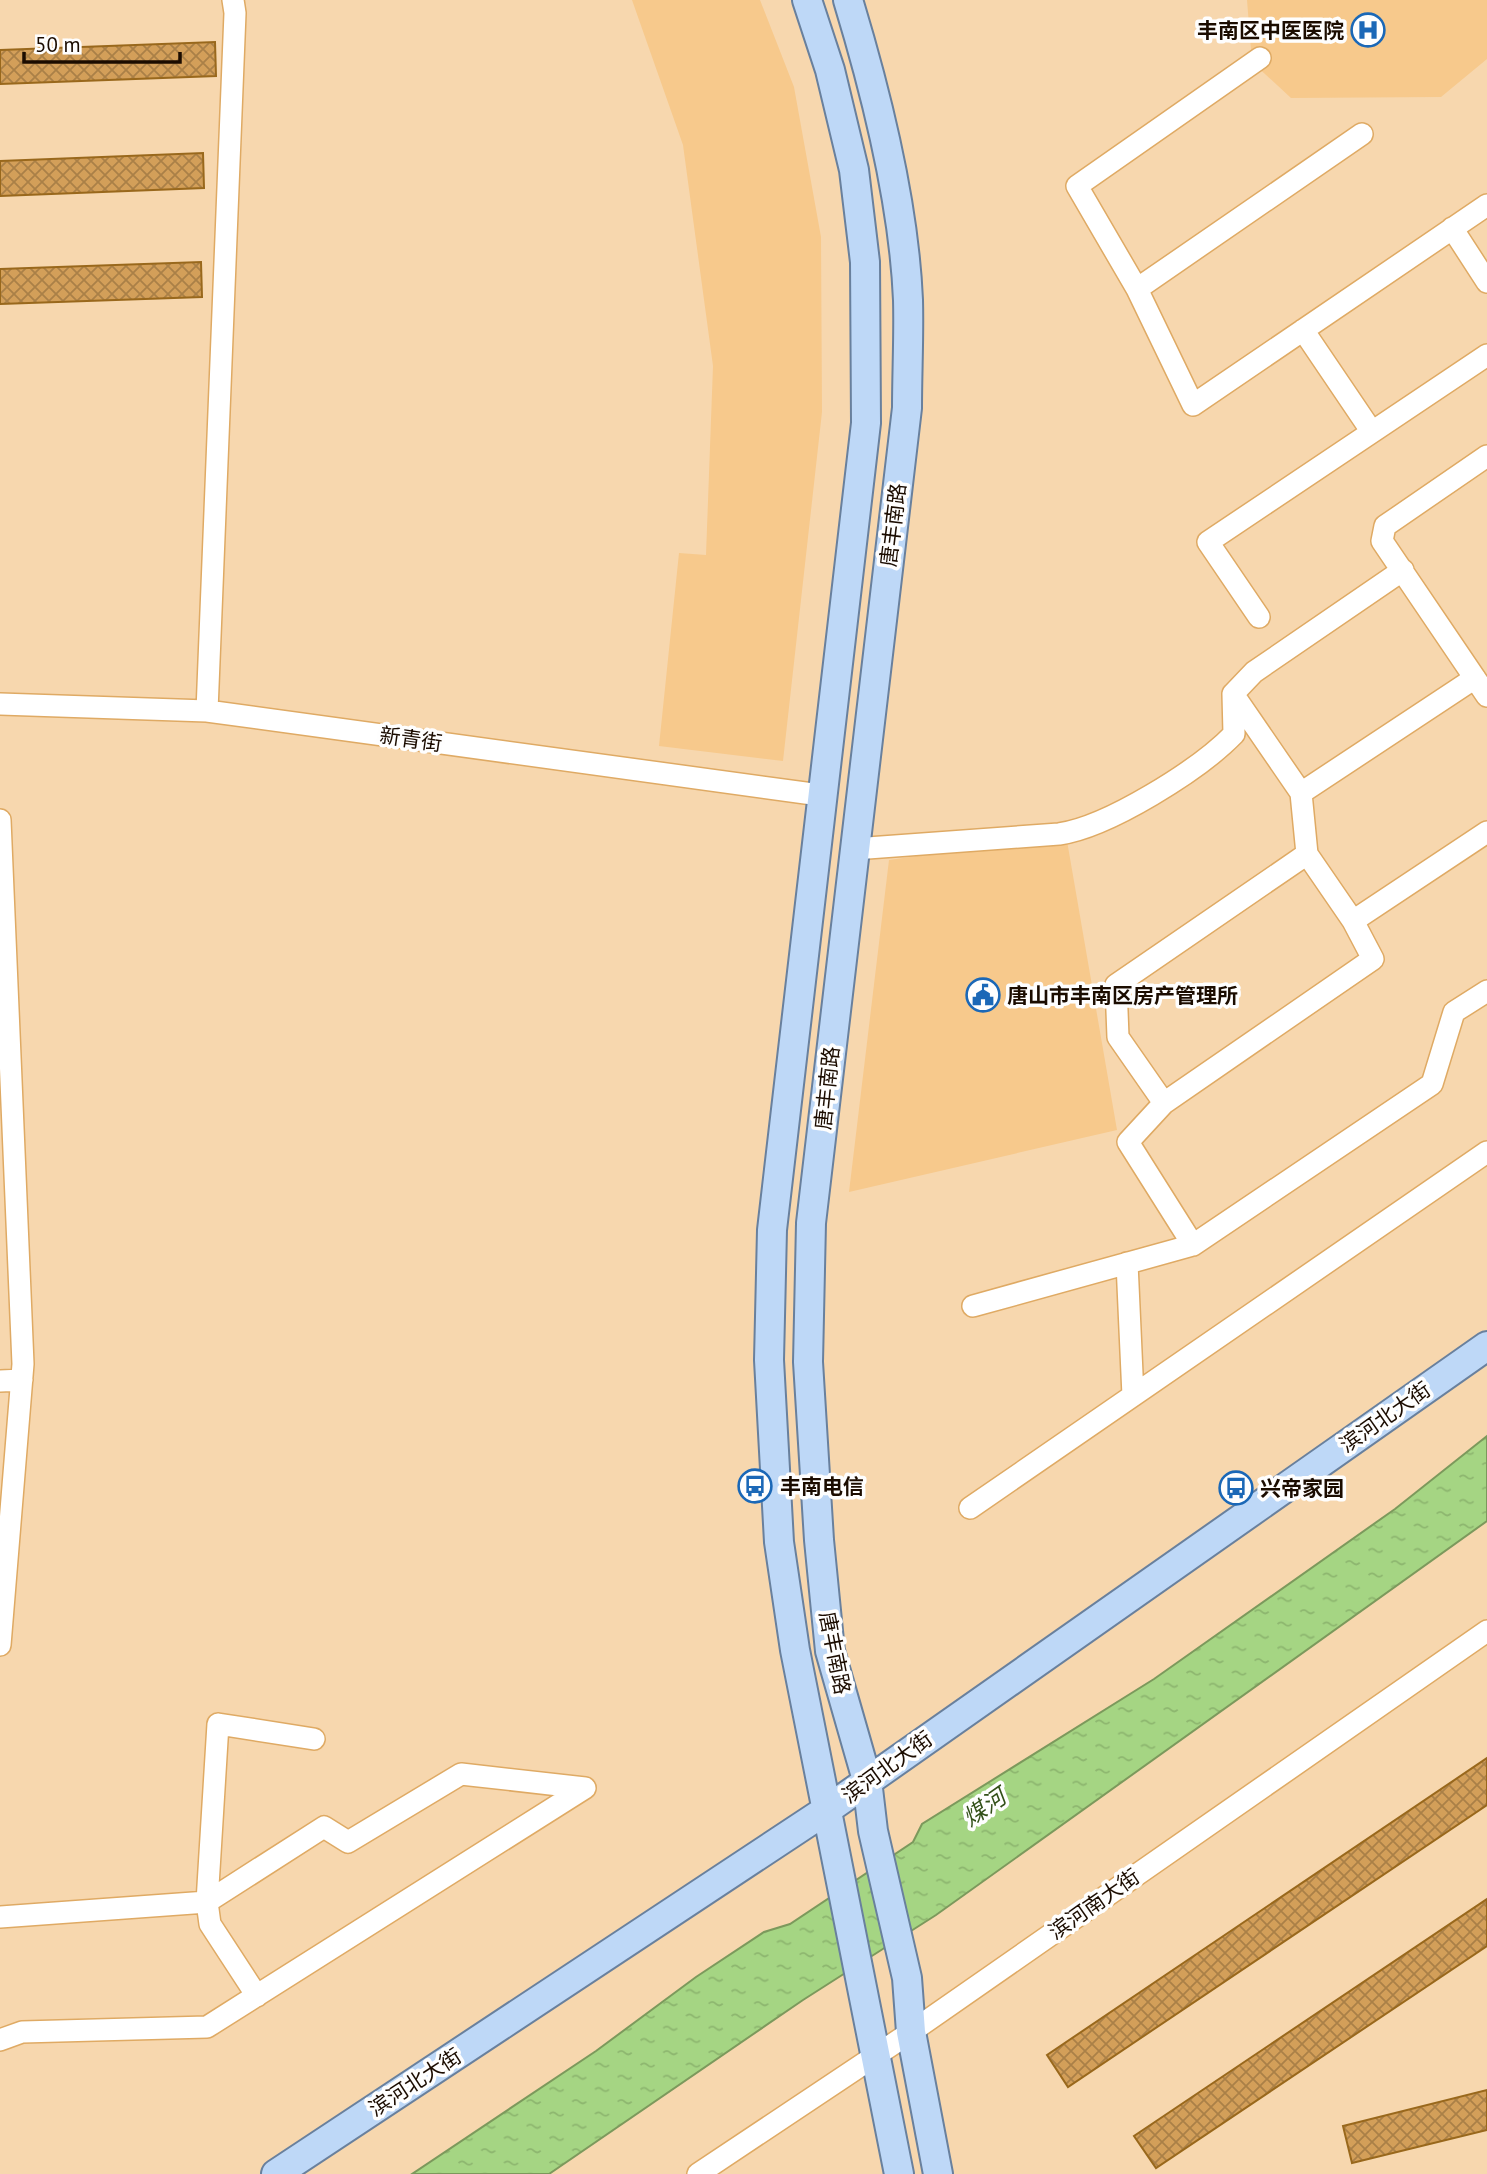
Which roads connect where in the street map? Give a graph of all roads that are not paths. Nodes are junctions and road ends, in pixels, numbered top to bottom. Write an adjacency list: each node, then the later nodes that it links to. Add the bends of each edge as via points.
1 (233, 0): 19 (street)
2 (807, 0): 21 (main road, 唐丰南路, via 830,70 853,170 865,262 866,423)
3 (848, 0): 24 (main road, 唐丰南路, via 868,65 895,200 908,299 907,408)
4 (1259, 58): 9 (street, via 1077,186)
5 (1362, 134): 9 (street)
6 (1487, 205): 7 (street)
7 (1452, 229): 8 (street); 10 (street)
8 (1487, 282)
9 (1137, 289): 10 (street, via 1193,405)
10 (1303, 330): 12 (street)
11 (1487, 355): 12 (street)
12 (1372, 432): 15 (street, via 1208,542)
13 (1487, 456): 14 (street, via 1385,526 1382,541)
14 (1402, 570): 16 (street); 17 (street, via 1254,672)
15 (1259, 617)
16 (1481, 687): 20 (street)
17 (1233, 694): 20 (street); 24 (street, via 1234,734 1215,753 1104,822 1059,834)
18 (0, 704): 19 (street, 新青街)
19 (207, 711): 21 (street, 新青街)
20 (1301, 793): 25 (street)
21 (820, 795): 44 (main road, 唐丰南路, via 772,1230 769,1360 779,1542 795,1650)
22 (0, 820): 30 (street)
23 (1487, 832): 26 (street)
24 (854, 849): 43 (main road, 唐丰南路, via 811,1223 807,1362 831,1651)
25 (1307, 854): 26 (street); 28 (street, via 1116,985 1118,1037)
26 (1353, 921): 28 (street, via 1373,958)
27 (1487, 990): 31 (street, via 1454,1012 1432,1084)
28 (1164, 1104): 31 (street, via 1128,1142)
29 (1487, 1152): 38 (street)
30 (7, 1153): 32 (street)
31 (1193, 1245): 33 (street)
32 (9, 1259): 36 (street)
33 (1127, 1263): 34 (street); 38 (street)
34 (973, 1306)
35 (1487, 1346): 43 (main road, 滨河北大街)
36 (22, 1380): 37 (street); 41 (street)
37 (0, 1381)
38 (1133, 1396): 39 (street)
39 (971, 1508)
40 (1487, 1630): 48 (street, 滨河南大街)
41 (0, 1645)
42 (314, 1739): 45 (street, via 218,1724)
43 (867, 1780): 44 (main road, 滨河北大街); 48 (main road, 唐丰南路, via 873,1830 907,1978)
44 (828, 1809): 50 (main road, 唐丰南路); 51 (main road, 滨河北大街)
45 (208, 1902): 46 (street); 47 (street, via 210,1924); 47 (street, via 324,1827 348,1842 461,1774 585,1788)
46 (0, 1917)
47 (257, 1996): 49 (street, via 207,2027 22,2032)
48 (911, 2032): 50 (street, 滨河南大街); 54 (main road, 唐丰南路)
49 (0, 2040)
50 (876, 2055): 52 (street, 滨河南大街); 53 (main road, 唐丰南路)
51 (276, 2174)
52 (698, 2174)
53 (899, 2174)
54 (938, 2174)

